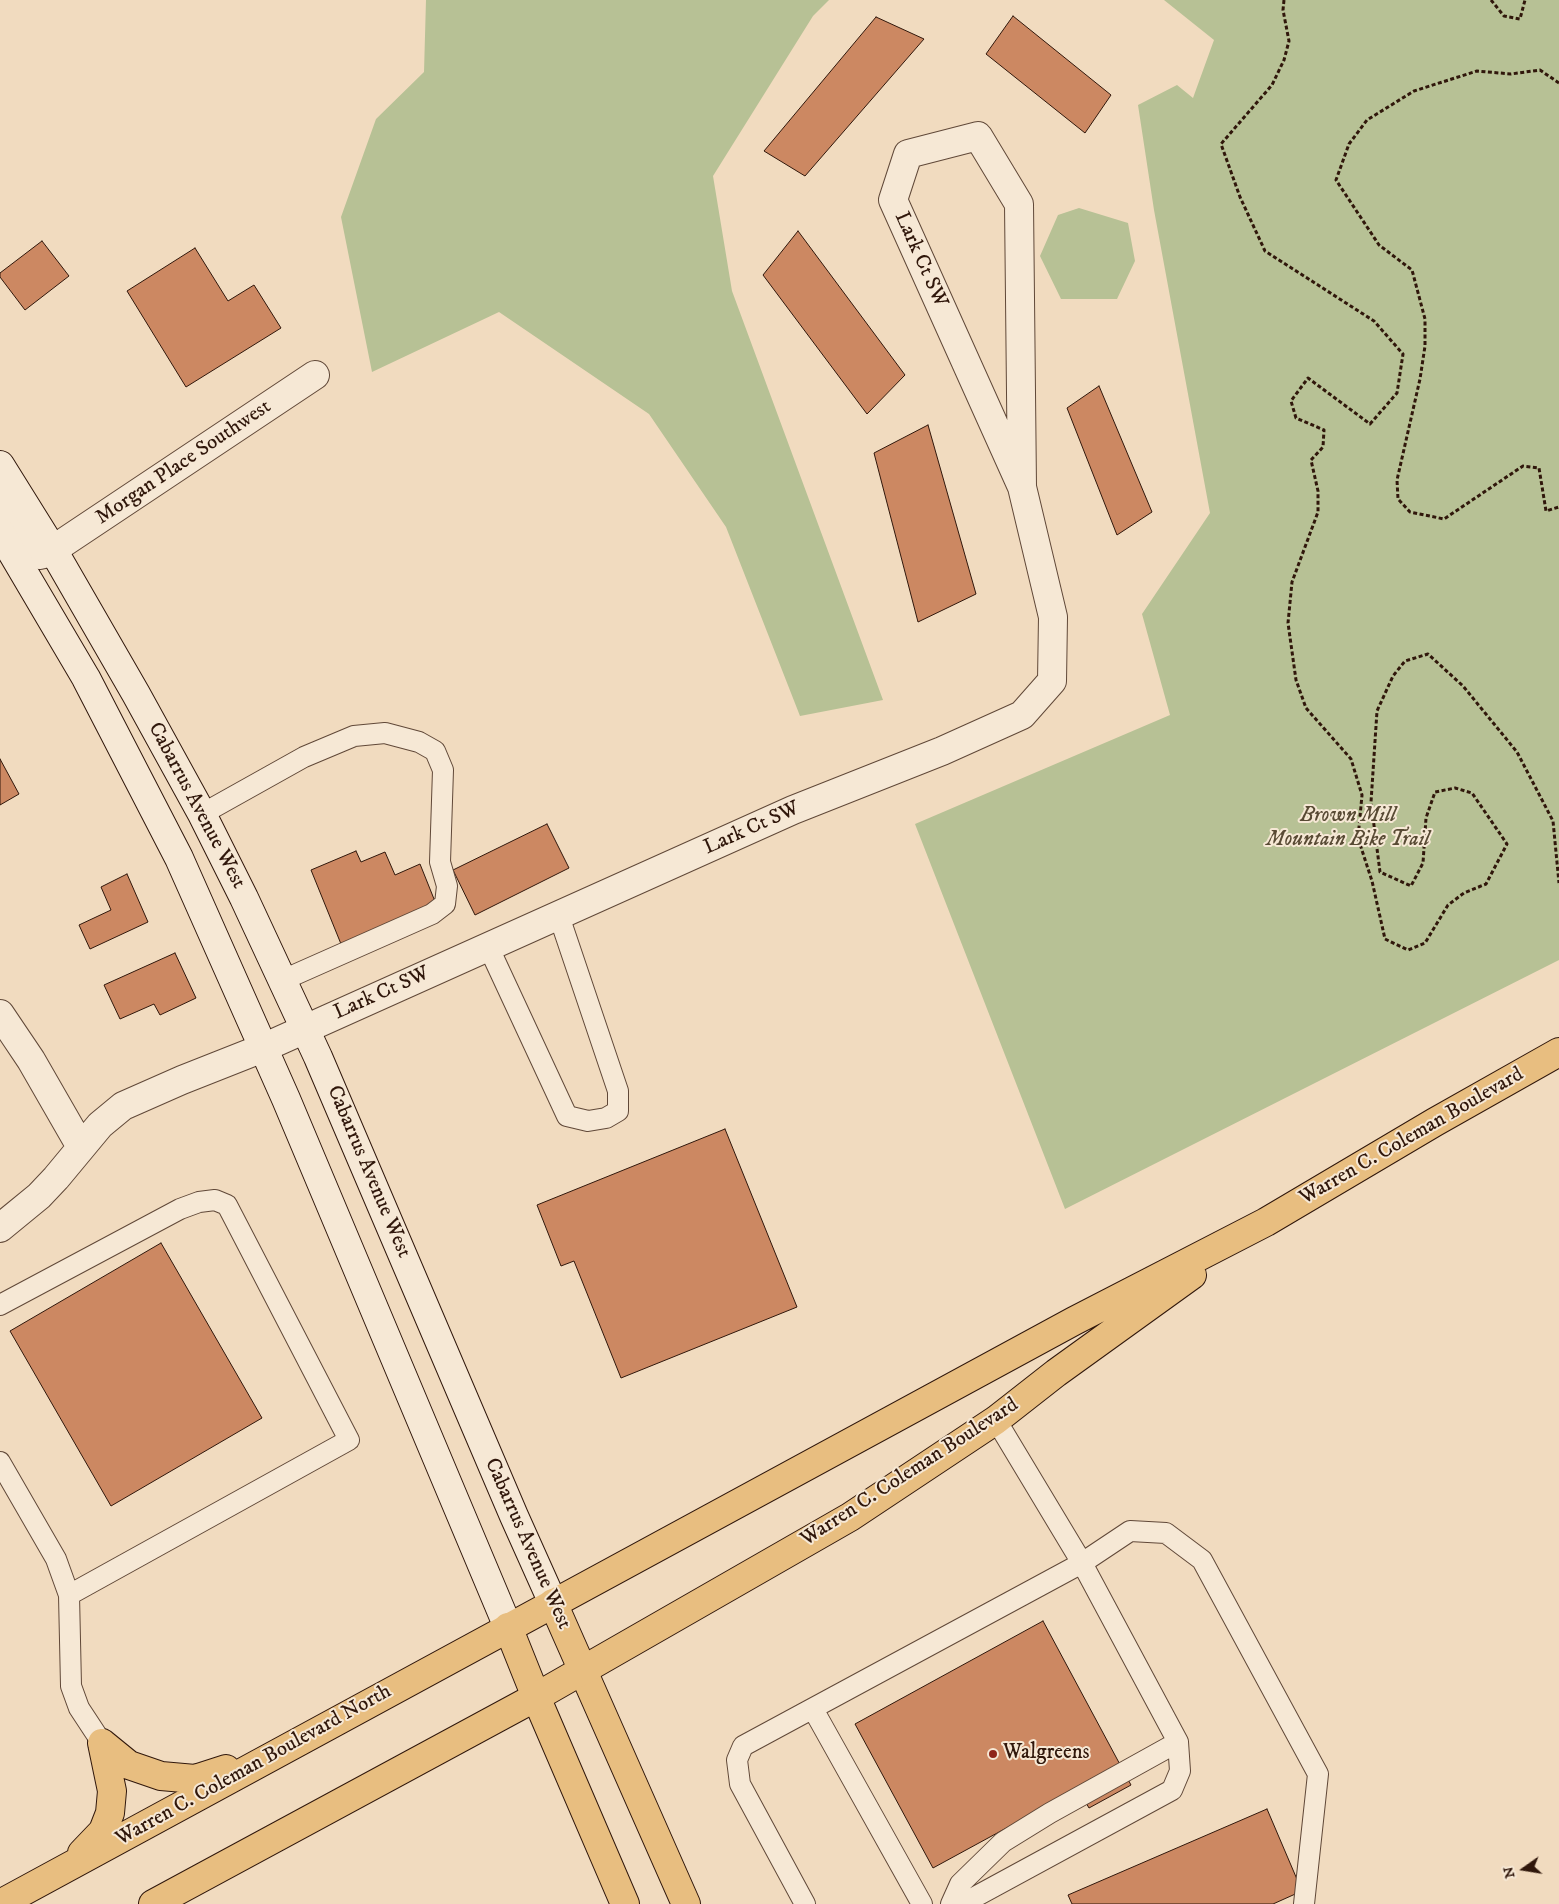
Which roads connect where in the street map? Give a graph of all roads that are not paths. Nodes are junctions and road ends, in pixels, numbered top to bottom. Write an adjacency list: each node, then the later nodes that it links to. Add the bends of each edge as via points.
1 (315, 375): 6 (street, Morgan Place Southwest)
2 (0, 465): 6 (street, Cabarrus Avenue West)
3 (1022, 487): 3 (street, Lark Ct SW, via 1019,204 978,136 908,154 893,200); 8 (street, Lark Ct SW, via 1053,617 1052,681 1022,715 942,751 792,810)
4 (0, 500): 6 (street, via 34,552 42,554)
5 (0, 532): 13 (street, Cabarrus Avenue West, via 74,656 158,815)
6 (53, 550): 7 (street, Cabarrus Avenue West)
7 (202, 814): 10 (street, Cabarrus Avenue West); 10 (lane, via 304,757 354,736 385,733 419,742 435,751 443,770 440,862 447,886 445,904 424,918)
8 (559, 916): 9 (street, Lark Ct SW); 9 (lane, via 618,1091 618,1111 606,1118 588,1121 567,1116)
9 (488, 946): 12 (street, Lark Ct SW)
10 (283, 980): 12 (street, Cabarrus Avenue West)
11 (0, 1014): 15 (street)
12 (305, 1028): 13 (street, Lark Ct SW); 23 (street, Cabarrus Avenue West)
13 (263, 1048): 15 (street, Lark Ct SW, via 123,1106); 24 (street, Cabarrus Avenue West)
14 (1559, 1052): 16 (main road, Warren C. Coleman Boulevard)
15 (81, 1147): 17 (street, Lark Ct SW, via 39,1196)
16 (1266, 1222): 19 (main road, Warren C. Coleman Boulevard); 23 (main road, Warren C. Coleman Boulevard, via 1074,1321)
17 (0, 1228)
18 (0, 1305): 22 (lane, via 180,1210 214,1200 227,1205 349,1440)
19 (996, 1420): 21 (lane); 25 (main road, Warren C. Coleman Boulevard, via 850,1518)
20 (0, 1462): 22 (lane, via 56,1559)
21 (1082, 1563): 27 (lane); 28 (lane); 40 (lane, via 1130,1531 1166,1533 1202,1560 1318,1774)
22 (69, 1595): 29 (lane, via 71,1686 78,1708)
23 (553, 1603): 24 (main road, Warren C. Coleman Boulevard); 25 (main road, Cabarrus Avenue West)
24 (508, 1627): 26 (main road, Cabarrus Avenue West); 30 (main road, Warren C. Coleman Boulevard North)
25 (583, 1670): 26 (main road, Warren C. Coleman Boulevard); 35 (main road, Cabarrus Avenue West)
26 (536, 1697): 33 (main road); 34 (main road, Cabarrus Avenue West)
27 (813, 1709): 36 (lane, via 743,1746 737,1760 740,1784); 37 (lane)
28 (1178, 1742): 38 (lane, via 1003,1842 960,1884); 39 (lane, via 1180,1771 1172,1790)
29 (102, 1743): 30 (main road, via 129,1765 161,1776 195,1779); 31 (main road, via 112,1791 110,1813 104,1831)
30 (282, 1751): 31 (main road, Warren C. Coleman Boulevard North)
31 (70, 1867): 32 (main road, Warren C. Coleman Boulevard North)
32 (0, 1904)
33 (153, 1904)
34 (625, 1904)
35 (686, 1904)
36 (805, 1904)
37 (922, 1904)
38 (951, 1904)
39 (962, 1904)
40 (1304, 1904)

